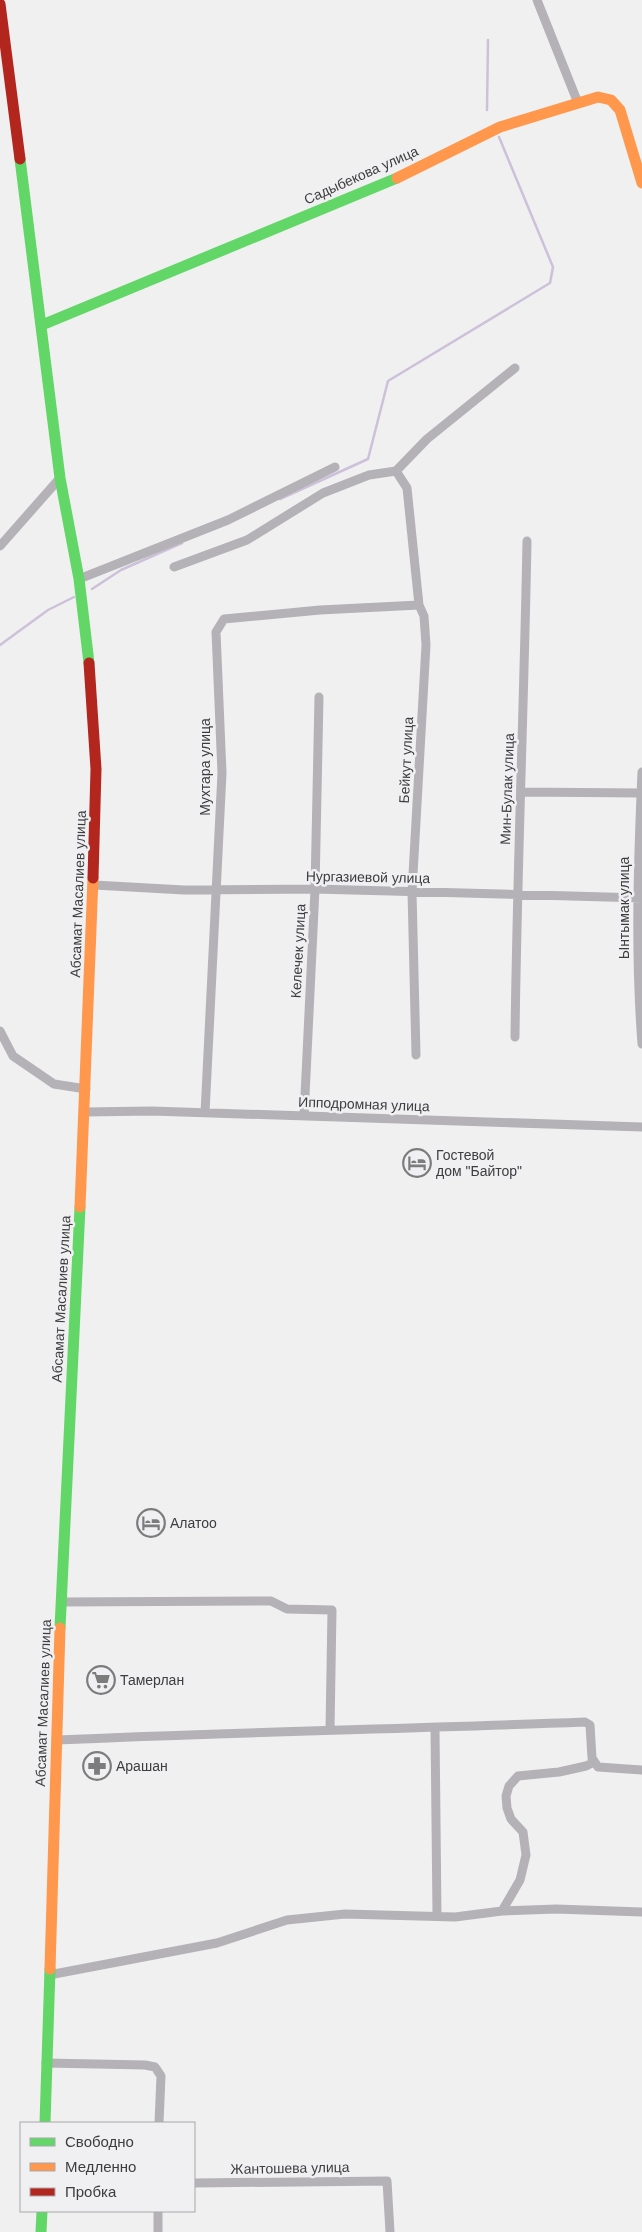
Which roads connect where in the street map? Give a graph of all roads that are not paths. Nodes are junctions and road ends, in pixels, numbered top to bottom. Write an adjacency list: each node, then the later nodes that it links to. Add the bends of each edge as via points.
1 (537, 0): 3 (street)
2 (0, 4): 5 (street, Абсамат Масалиев улица)
3 (578, 103): 4 (street, Садыбекова улица, via 598,97 611,100 620,110); 5 (street, Садыбекова улица, via 500,127 395,179)
4 (642, 183)
5 (42, 325): 9 (street, Абсамат Масалиев улица)
6 (515, 368): 8 (street, via 427,439)
7 (335, 468): 13 (street, via 228,520)
8 (396, 471): 12 (street, via 369,475 323,493 247,540); 14 (street, Бейкут улица, via 407,488)
9 (60, 478): 11 (street); 13 (street, Абсамат Масалиев улица)
10 (527, 541): 17 (street, Мин-Булак улица)
11 (0, 546)
12 (174, 567)
13 (79, 579): 19 (street, Абсамат Масалиев улица, via 92,691 96,769)
14 (419, 605): 20 (street, Мухтара улица, via 224,619 216,632 222,773); 22 (street, Бейкут улица, via 424,616 426,645)
15 (319, 697): 21 (street, Келечек улица)
16 (642, 772): 18 (street, Ынтымак улица)
17 (521, 792): 18 (street); 23 (street, Мин-Булак улица)
18 (641, 793): 24 (street, Ынтымак улица)
19 (94, 885): 20 (street, Нургазиевой улица, via 184,890); 30 (street, Абсамат Масалиев улица)
20 (215, 888): 21 (street, Нургазиевой улица); 32 (street, Мухтара улица)
21 (315, 889): 22 (street, Нургазиевой улица); 33 (street, Келечек улица)
22 (412, 892): 23 (street, Нургазиевой улица); 29 (street, Бейкут улица)
23 (517, 895): 24 (street, Нургазиевой улица); 27 (street, Мин-Булак улица)
24 (639, 898): 25 (street, Ынтымак улица)
25 (640, 1002): 28 (street, Ынтымак улица)
26 (0, 1031): 30 (street, via 13,1056 54,1084)
27 (516, 1038)
28 (642, 1044)
29 (416, 1056)
30 (86, 1090): 31 (street, Абсамат Масалиев улица)
31 (85, 1112): 32 (street, Ипподромная улица); 35 (street, Абсамат Масалиев улица)
32 (205, 1113): 33 (street, Ипподромная улица)
33 (304, 1116): 34 (street, Ипподромная улица)
34 (642, 1127)
35 (61, 1602): 37 (street, via 271,1601 287,1609 332,1610); 38 (street, Абсамат Масалиев улица)
36 (435, 1728): 37 (street); 39 (street, via 585,1722 590,1725); 43 (street)
37 (330, 1730): 38 (street)
38 (57, 1740): 44 (street, Абсамат Масалиев улица)
39 (594, 1762): 40 (street, via 602,1768); 41 (street, via 559,1772 518,1776 508,1786 507,1808 522,1832 526,1855 520,1880)
40 (642, 1770)
41 (502, 1911): 42 (street); 43 (street)
42 (642, 1912)
43 (437, 1916): 44 (street, via 345,1914 287,1920 218,1944)
44 (49, 1975): 45 (street, Абсамат Масалиев улица)
45 (46, 2063): 46 (street, Абсамат Масалиев улица); 47 (street, via 155,2067 161,2076)
46 (44, 2122)
47 (159, 2122)
48 (195, 2183): 53 (street, Жантошева улица, via 386,2181)
49 (42, 2212): 51 (street)
50 (158, 2212): 52 (street)
51 (41, 2232)
52 (158, 2232)
53 (390, 2232)

